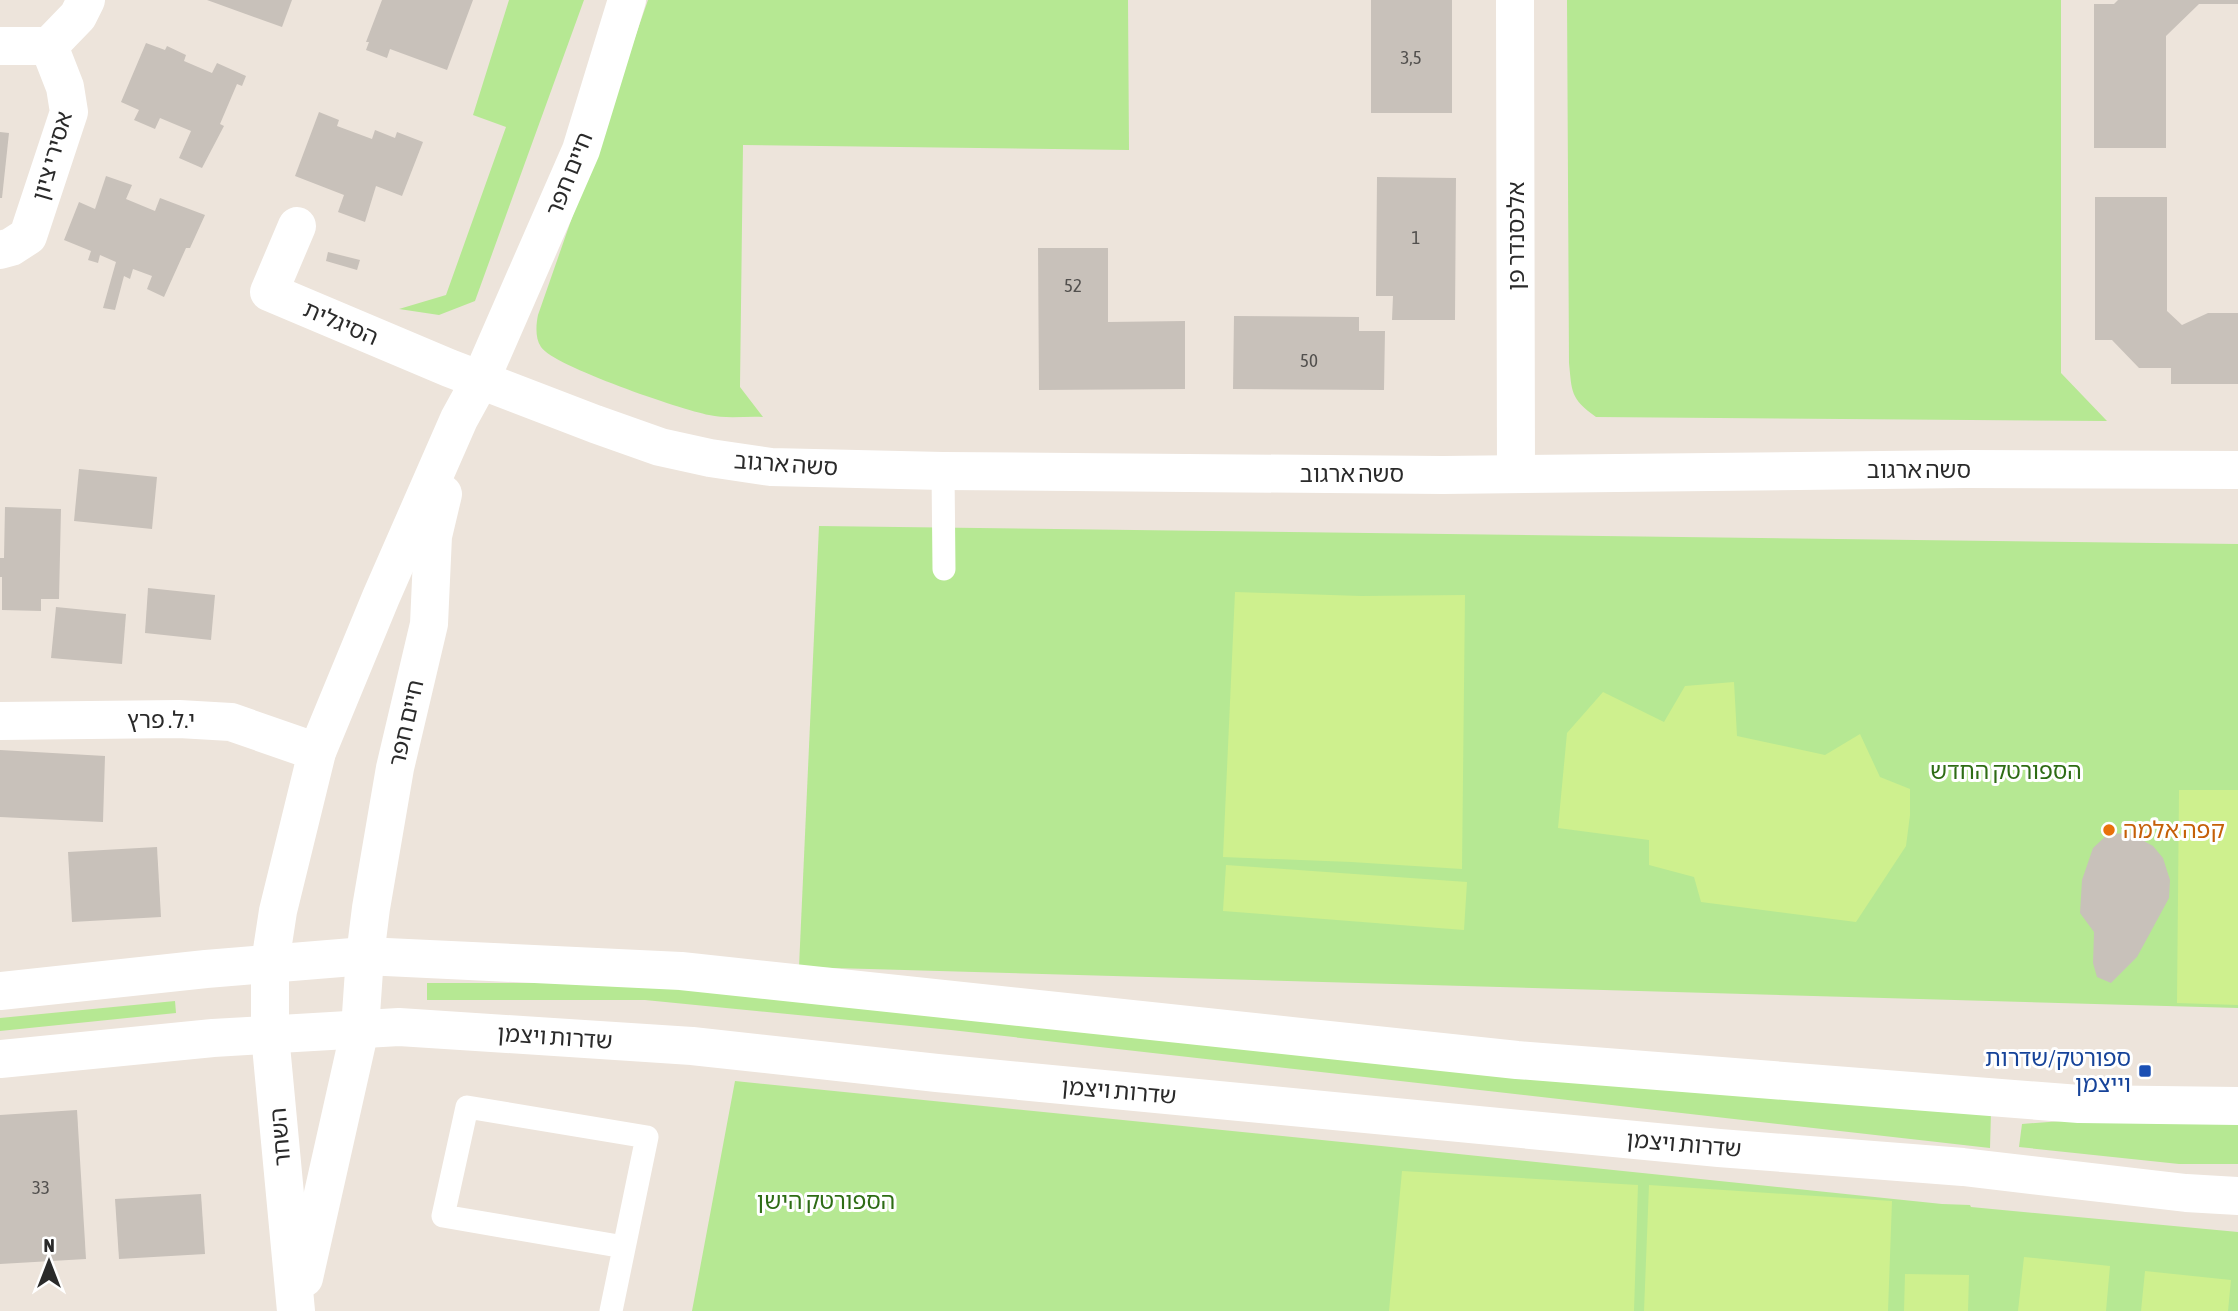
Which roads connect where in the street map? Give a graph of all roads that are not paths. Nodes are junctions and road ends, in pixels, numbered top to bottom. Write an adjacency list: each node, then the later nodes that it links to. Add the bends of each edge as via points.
1 (86, 0): 5 (street, via 78,16)
2 (627, 0): 8 (street, חיים חפר, via 581,150)
3 (1515, 0): 12 (street, אלכסנדר פן)
4 (0, 46): 5 (street)
5 (49, 46): 7 (street, אסירי ציון, via 69,112 28,236)
6 (297, 226): 8 (street, הסיגלית, via 269,292)
7 (0, 250)
8 (481, 379): 9 (street, חיים חפר); 11 (street, סשה ארגוב, via 648,442 710,458 771,467)
9 (459, 419): 15 (street, חיים חפר); 16 (street, חיים חפר, via 433,536 429,624 395,768)
10 (2238, 470): 12 (street, סשה ארגוב)
11 (943, 471): 12 (street, סשה ארגוב); 13 (lane)
12 (1516, 473)
13 (944, 569)
14 (0, 721): 15 (street, י.ל. פרץ, via 231,722)
15 (317, 752): 17 (street, חיים חפר)
16 (365, 956): 17 (street); 19 (street, חיים חפר); 22 (street, via 681,971 1530,1061 2079,1104)
17 (270, 963): 18 (street); 20 (street, השחר)
18 (0, 991)
19 (360, 1029): 20 (street, שדרות ויצמן); 23 (street, שדרות ויצמן, via 399,1027 692,1046); 25 (street, השחר)
20 (270, 1035): 21 (street, שדרות ויצמן); 25 (street, השחר)
21 (0, 1059)
22 (2238, 1106)
23 (2238, 1196)
24 (624, 1247): 24 (lane, via 647,1137 467,1107 443,1216); 26 (lane)
25 (296, 1311)
26 (611, 1311)

